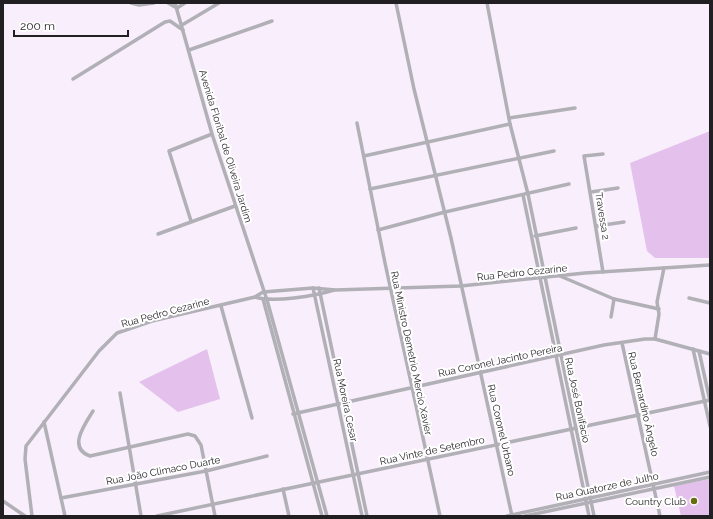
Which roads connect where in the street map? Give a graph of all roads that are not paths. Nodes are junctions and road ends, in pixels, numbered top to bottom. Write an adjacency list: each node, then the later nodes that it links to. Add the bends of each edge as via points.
1 (131, 3): 2 (street)
2 (154, 3)
3 (168, 3): 9 (street)
4 (175, 3): 9 (street, Avenida Floribal de Oliveira Jardim)
5 (185, 3): 9 (street)
6 (218, 3): 11 (street)
7 (396, 3): 20 (street, Rua Coronel Urbano)
8 (487, 3): 16 (street)
9 (177, 8): 11 (street, Avenida Floribal de Oliveira Jardim)
10 (272, 21): 13 (street)
11 (182, 25): 12 (street, Avenida Floribal de Oliveira Jardim)
12 (183, 30): 13 (street, Avenida Floribal de Oliveira Jardim); 14 (street, via 170,21 165,22)
13 (189, 50): 19 (street, Avenida Floribal de Oliveira Jardim)
14 (74, 79)
15 (575, 108): 16 (street)
16 (509, 118): 18 (street)
17 (357, 124): 23 (street, Rua Ministro Demetrio Mercio Xavier)
18 (510, 124): 20 (street); 24 (street)
19 (212, 134): 31 (street, Avenida Floribal de Oliveira Jardim); 34 (street, via 170,151)
20 (427, 143): 23 (street); 25 (street, Rua Coronel Urbano)
21 (554, 151): 24 (street)
22 (603, 154): 29 (street, Travessa 2, via 584,156)
23 (364, 156): 28 (street, Rua Ministro Demetrio Mercio Xavier)
24 (518, 158): 25 (street); 30 (street)
25 (435, 176): 28 (street); 32 (street, Rua Coronel Urbano)
26 (569, 184): 30 (street)
27 (618, 188): 29 (street)
28 (370, 190): 39 (street, Rua Ministro Demetrio Mercio Xavier)
29 (591, 192): 37 (street, Travessa 2)
30 (526, 194): 32 (street); 33 (street, Rua José Bonifacio); 35 (street, Rua José Bonifacio)
31 (235, 206): 34 (street); 55 (street, Avenida Floribal de Oliveira Jardim)
32 (444, 212): 39 (street); 49 (street, Rua Coronel Urbano)
33 (533, 220): 35 (street); 41 (street, Rua José Bonifacio)
34 (191, 221): 40 (street)
35 (528, 221): 42 (street, Rua José Bonifacio)
36 (624, 222): 37 (street)
37 (596, 226): 45 (street, Travessa 2)
38 (576, 228): 41 (street)
39 (378, 230): 52 (street, Rua Ministro Demetrio Mercio Xavier)
40 (158, 234)
41 (536, 236): 42 (street); 48 (street, Rua José Bonifacio)
42 (532, 237): 47 (street, Rua José Bonifacio)
43 (710, 265): 44 (street, Rua Pedro Cezarine)
44 (664, 268): 45 (street, Rua Pedro Cezarine); 65 (street, via 657,302)
45 (603, 272): 46 (street, Rua Pedro Cezarine)
46 (559, 276): 48 (street, Rua Pedro Cezarine); 61 (street)
47 (540, 278): 48 (street, Rua Pedro Cezarine); 49 (street, Rua Pedro Cezarine); 72 (street, Rua José Bonifacio)
48 (545, 278): 72 (street, Rua José Bonifacio)
49 (461, 286): 52 (street, Rua Pedro Cezarine); 73 (street, Rua Coronel Urbano)
50 (313, 288): 51 (street, Rua Pedro Cezarine); 53 (street, Rua Pedro Cezarine); 56 (street, Rua Moreira Cesar)
51 (319, 288): 54 (street, Rua Pedro Cezarine); 57 (street, Rua Moreira Cesar)
52 (390, 289): 54 (street, Rua Pedro Cezarine); 74 (street, Rua Ministro Demetrio Mercio Xavier)
53 (290, 290): 55 (street, Rua Pedro Cezarine); 59 (street)
54 (335, 290): 57 (street, Rua Pedro Cezarine)
55 (263, 292): 58 (street); 62 (street, Avenida Floribal de Oliveira Jardim)
56 (315, 295): 57 (street, Rua Pedro Cezarine); 59 (street, Rua Pedro Cezarine); 79 (street, Rua Moreira Cesar)
57 (320, 295): 78 (street, Rua Moreira Cesar)
58 (255, 297): 62 (street, Rua Pedro Cezarine); 64 (street, Rua Pedro Cezarine)
59 (292, 298): 62 (street, Rua Pedro Cezarine)
60 (689, 298): 63 (street)
61 (614, 299): 65 (street); 66 (street)
62 (265, 300): 81 (street, Avenida Floribal de Oliveira Jardim); 82 (street, Avenida Floribal de Oliveira Jardim)
63 (710, 303)
64 (221, 306): 84 (street); 85 (street, Rua Pedro Cezarine, via 117,333 99,351)
65 (659, 308): 67 (street)
66 (611, 317)
67 (655, 339): 68 (street, Rua Coronel Jacinto Pereira, via 645,338); 69 (street, Rua Coronel Jacinto Pereira)
68 (622, 343): 72 (street, Rua Coronel Jacinto Pereira); 83 (street, Rua Bernardino Ângelo)
69 (693, 349): 70 (street, Rua Coronel Jacinto Pereira); 77 (street)
70 (699, 351): 71 (street, Rua Coronel Jacinto Pereira); 76 (street)
71 (710, 354)
72 (558, 356): 73 (street, Rua Coronel Jacinto Pereira); 87 (street, Rua José Bonifacio)
73 (481, 373): 74 (street, Rua Coronel Jacinto Pereira); 90 (street, Rua Coronel Urbano)
74 (411, 387): 78 (street, Rua Coronel Jacinto Pereira); 93 (street, Rua Ministro Demetrio Mercio Xavier)
75 (120, 393): 91 (street)
76 (710, 400): 77 (street, Rua Vinte de Setembro)
77 (704, 401): 83 (street, Rua Vinte de Setembro); 86 (street)
78 (344, 402): 79 (street, Rua Coronel Jacinto Pereira); 96 (street, Rua Moreira Cesar)
79 (339, 403): 81 (street, Rua Coronel Jacinto Pereira); 97 (street, Rua Moreira Cesar)
80 (93, 411): 91 (street, via 78,436 79,446 84,454 90,456)
81 (299, 412): 82 (street, Rua Coronel Jacinto Pereira); 88 (street, Avenida Floribal de Oliveira Jardim)
82 (293, 414): 89 (street, Avenida Floribal de Oliveira Jardim)
83 (639, 415): 87 (street, Rua Vinte de Setembro); 105 (street, Rua Bernardino Ângelo)
84 (252, 418)
85 (44, 422): 111 (street); 121 (street, Rua Pedro Cezarine, via 25,451)
86 (710, 426)
87 (574, 429): 90 (street, Rua Vinte de Setembro); 113 (street, Rua José Bonifacio)
88 (306, 441): 89 (street); 101 (street, Avenida Floribal de Oliveira Jardim)
89 (301, 442): 104 (street, Avenida Floribal de Oliveira Jardim)
90 (496, 445): 93 (street, Rua Vinte de Setembro); 119 (street, Rua Coronel Urbano)
91 (129, 448): 94 (street, via 188,434 195,436 201,445); 103 (street)
92 (267, 456): 94 (street, Rua João Climaco Duarte)
93 (426, 460): 96 (street, Rua Vinte de Setembro); 131 (street, Rua Ministro Demetrio Mercio Xavier)
94 (206, 471): 103 (street, Rua João Climaco Duarte); 116 (street)
95 (710, 472): 98 (street, Rua Quatorze de Julho)
96 (358, 473): 97 (street, Rua Vinte de Setembro); 130 (street, Rua Moreira Cesar)
97 (353, 474): 101 (street, Rua Vinte de Setembro); 129 (street, Rua Moreira Cesar)
98 (697, 477): 99 (street, Rua Quatorze de Julho); 100 (street, Rua Quatorze de Julho); 102 (street, Rua Quatorze de Julho)
99 (710, 477)
100 (680, 478): 102 (street); 105 (street, Rua Quatorze de Julho)
101 (318, 482): 104 (street, Rua Vinte de Setembro); 128 (street, Avenida Floribal de Oliveira Jardim)
102 (681, 483): 107 (street, Rua Quatorze de Julho)
103 (135, 484): 111 (street, Rua João Climaco Duarte); 123 (street)
104 (313, 484): 108 (street, Rua Vinte de Setembro); 127 (street, Avenida Floribal de Oliveira Jardim)
105 (654, 484): 106 (street, Rua Quatorze de Julho); 107 (street, Rua Bernardino Ângelo)
106 (633, 488): 109 (street, Rua Quatorze de Julho); 110 (street)
107 (655, 489): 110 (street, Rua Quatorze de Julho); 135 (street, Rua Bernardino Ângelo)
108 (283, 490): 116 (street, Rua Vinte de Setembro); 126 (street)
109 (610, 493): 112 (street); 113 (street, Rua Quatorze de Julho)
110 (634, 493): 112 (street, Rua Quatorze de Julho)
111 (61, 498): 122 (street)
112 (610, 498): 115 (street, Rua Quatorze de Julho)
113 (587, 500): 115 (street, Rua José Bonifacio); 118 (street, Rua Quatorze de Julho); 133 (street, Rua José Bonifacio)
114 (3, 501): 117 (street)
115 (591, 502): 134 (street, Rua José Bonifacio)
116 (213, 505): 124 (street, Rua Vinte de Setembro); 125 (street)
117 (17, 514): 120 (street)
118 (528, 514): 119 (street, Rua Quatorze de Julho)
119 (515, 515): 132 (street, Rua Quatorze de Julho)
120 (25, 516)
121 (32, 516)
122 (65, 516)
123 (141, 516)
124 (158, 516)
125 (215, 516)
126 (290, 516)
127 (322, 516)
128 (327, 516)
129 (362, 516)
130 (367, 516)
131 (440, 516)
132 (507, 516)
133 (589, 516)
134 (594, 516)
135 (660, 516)

